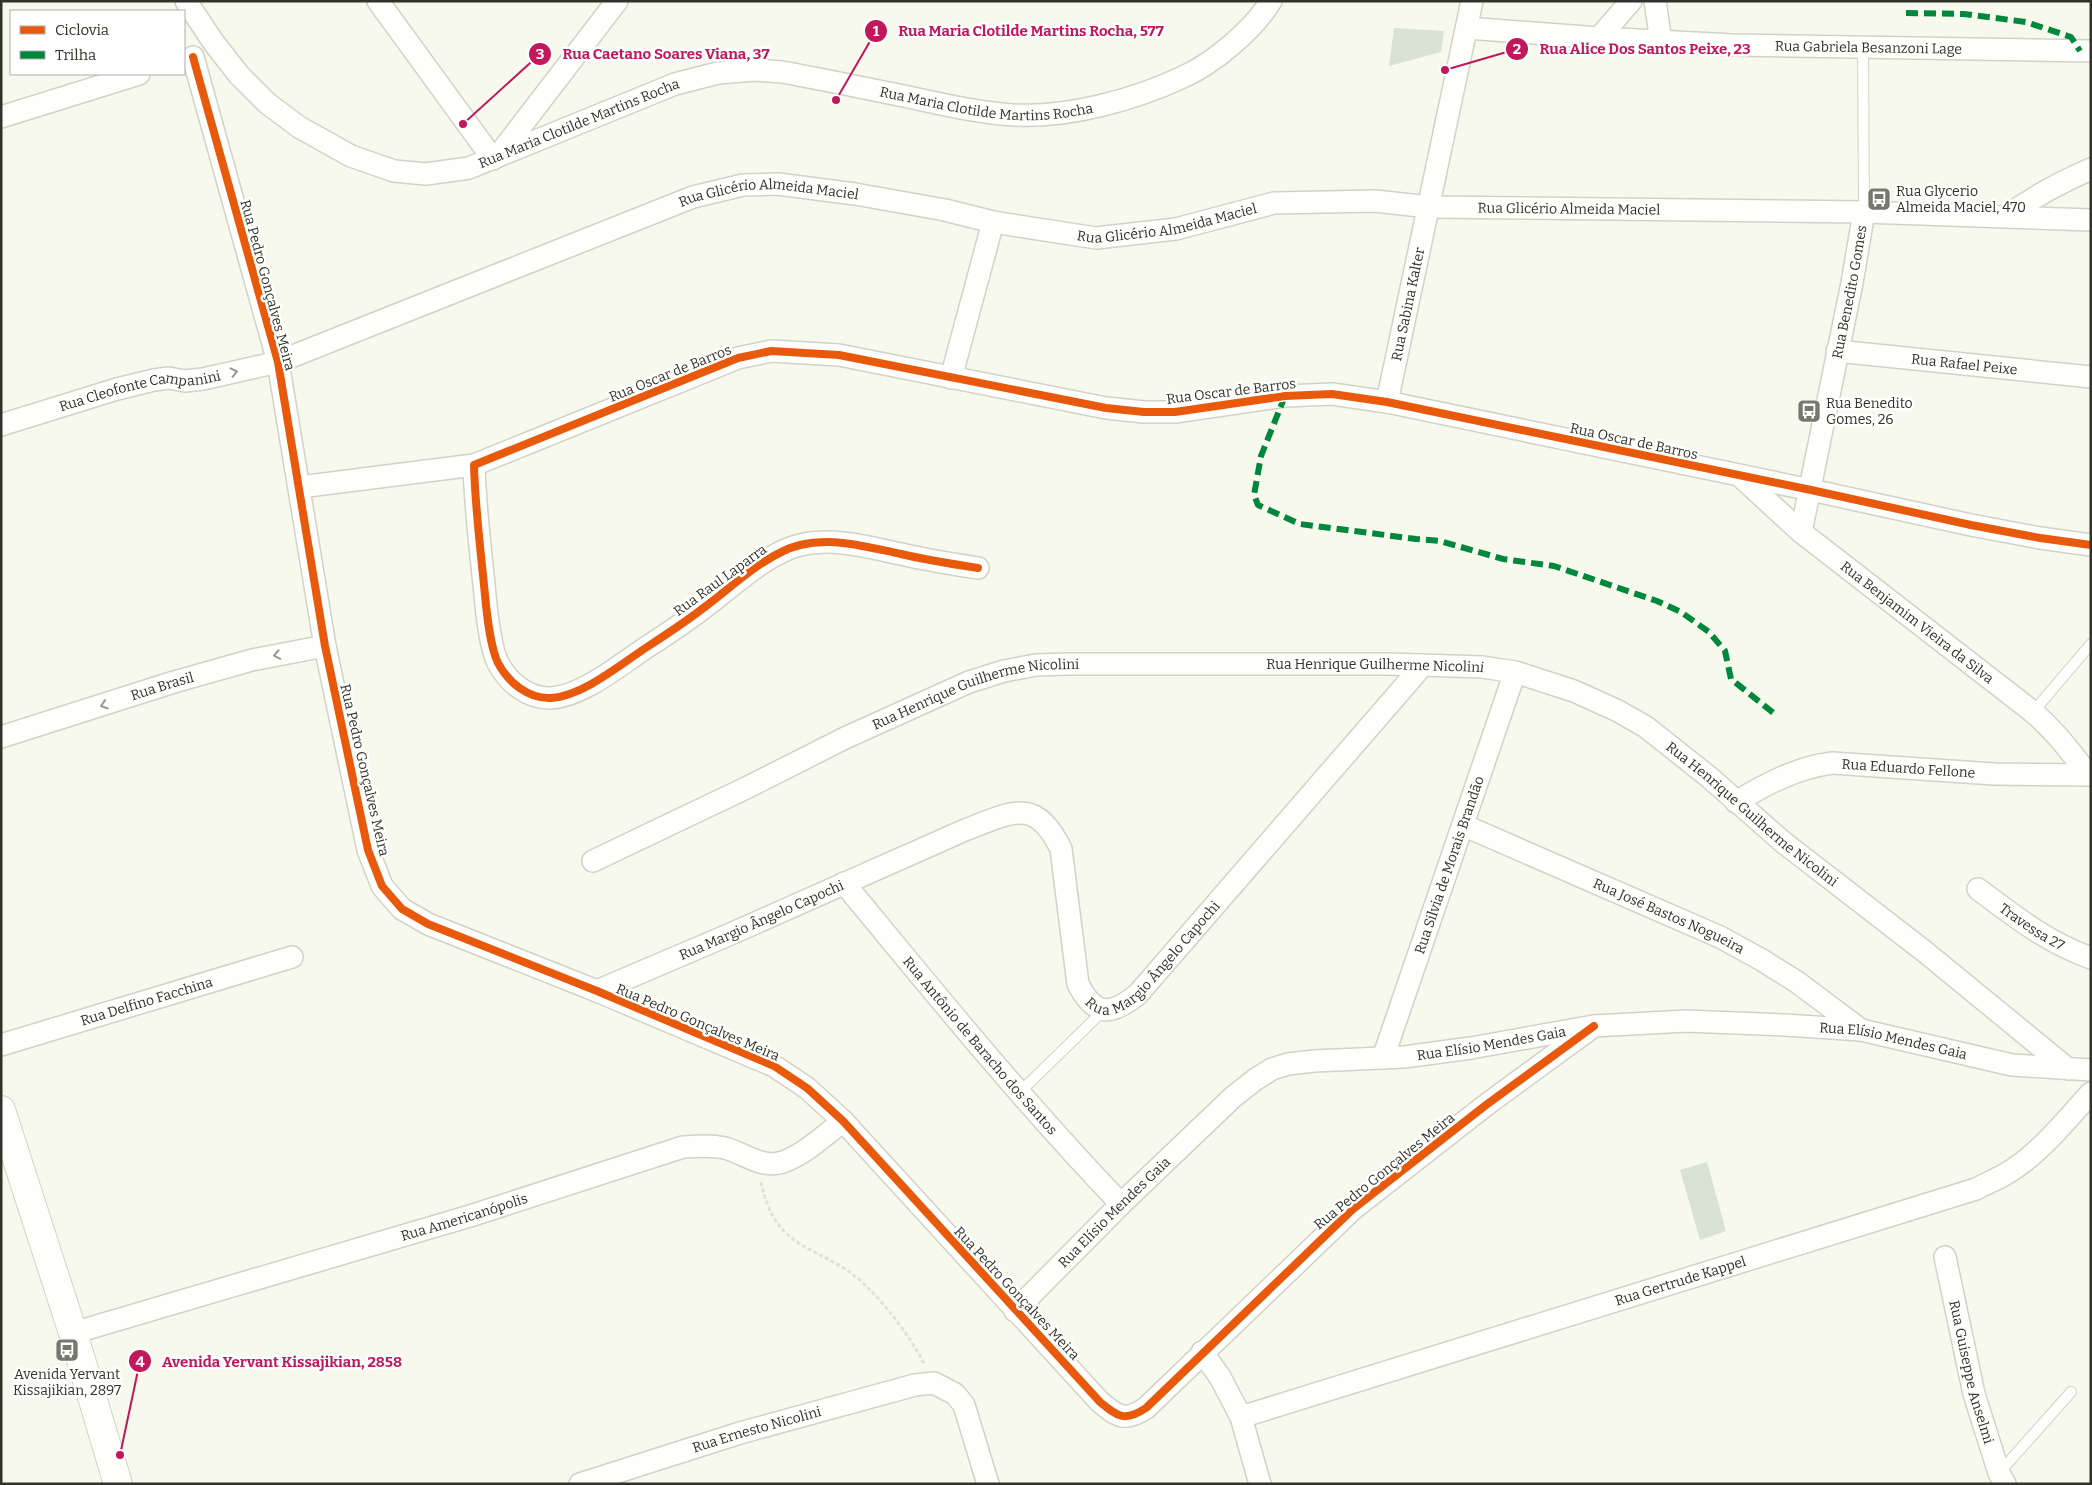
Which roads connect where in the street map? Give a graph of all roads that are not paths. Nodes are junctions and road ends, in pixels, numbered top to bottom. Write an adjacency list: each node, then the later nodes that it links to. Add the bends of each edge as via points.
1 (186, 1): 11 (street, Rua Maria Clotilde Martins Rocha)
2 (378, 1): 17 (street)
3 (617, 1): 17 (street)
4 (1271, 1): 17 (street, Rua Maria Clotilde Martins Rocha, via 1239,39 1184,77 1088,108 1050,114 1014,114 958,107 782,72 718,72 676,84)
5 (1472, 1): 8 (street, Rua Sabina Kalter)
6 (1631, 1): 9 (street)
7 (1655, 1): 10 (street)
8 (1467, 28): 9 (street, Rua Gabriela Besanzoni Lage); 19 (street, Rua Sabina Kalter)
9 (1599, 38): 10 (street, Rua Gabriela Besanzoni Lage)
10 (1661, 42): 12 (street, Rua Gabriela Besanzoni Lage)
11 (214, 43): 14 (street); 17 (street, Rua Maria Clotilde Martins Rocha, via 267,103 299,128 350,156 394,171 426,174 469,168)
12 (1863, 48): 13 (street, Rua Gabriela Besanzoni Lage); 20 (lane, Rua Benedito Gomes)
13 (2091, 51)
14 (188, 58): 25 (street, Rua Pedro Gonçalves Meira)
15 (136, 75): 16 (street)
16 (1, 117)
17 (495, 158)
18 (2091, 169): 21 (street, via 2026,202)
19 (1429, 206): 20 (street, Rua Glicério Almeida Maciel); 23 (street, Rua Glicério Almeida Maciel, via 1374,201 1274,203 1176,229 1096,238); 28 (street, Rua Sabina Kalter)
20 (1864, 212): 21 (street, Rua Glicério Almeida Maciel); 24 (street, Rua Benedito Gomes)
21 (2008, 216): 22 (street, Rua Glicério Almeida Maciel)
22 (2091, 220)
23 (992, 222): 25 (street, Rua Glicério Almeida Maciel, via 855,194 778,184 743,185 693,197); 27 (street)
24 (1837, 351): 26 (street, Rua Rafael Peixe); 33 (street, Rua Benedito Gomes)
25 (278, 362): 29 (street, Rua Cleofonte Campanini, one-way to 25, via 154,380 203,379); 32 (street, Rua Pedro Gonçalves Meira)
26 (2091, 377)
27 (951, 378): 28 (street, Rua Oscar de Barros, via 1106,408 1144,412 1175,412 1285,396 1332,394); 30 (street, Rua Oscar de Barros, via 839,355 771,351 738,358)
28 (1387, 402): 31 (street, Rua Oscar de Barros)
29 (1, 425)
30 (474, 465): 32 (street, Rua Oscar de Barros); 36 (street, Rua Raul Laparra, via 488,622 497,661 509,680 539,698 574,692 606,675 772,557 798,545 851,543)
31 (1740, 476): 33 (street, Rua Oscar de Barros); 34 (street, Rua Benjamim Vieira da Silva)
32 (300, 487): 38 (street, Rua Pedro Gonçalves Meira)
33 (1811, 490): 34 (street, Rua Benedito Gomes); 35 (street, Rua Oscar de Barros, via 1970,525)
34 (1801, 532): 41 (street, Rua Benjamim Vieira da Silva)
35 (2091, 545)
36 (978, 568)
37 (2091, 644): 41 (lane)
38 (325, 646): 42 (street, Rua Brasil, one-way to 42, via 252,660); 51 (street, Rua Pedro Gonçalves Meira, via 368,850 382,886 402,909 428,924)
39 (1422, 665): 40 (street, Rua Henrique Guilherme Nicolini, via 1482,667); 46 (street, Rua Henrique Guilherme Nicolini, via 1067,664 1004,671 970,682 844,738); 52 (street, Rua Margio Ângelo Capochi, via 1138,994 1117,1008)
40 (1515, 672): 44 (street, Rua Henrique Guilherme Nicolini, via 1574,691 1646,726); 45 (street, Rua Silvia de Morais Brandão)
41 (2033, 712): 43 (street, Rua Benjamim Vieira da Silva, via 2054,730)
42 (1, 737)
43 (2089, 775): 44 (street, Rua Eduardo Fellone, via 1985,774 1832,763 1792,772)
44 (1736, 802): 57 (street, Rua Henrique Guilherme Nicolini)
45 (1463, 825): 54 (street, Rua José Bastos Nogueira, via 1720,937 1797,982); 56 (street, Rua Silvia de Morais Brandão)
46 (593, 860)
47 (844, 882): 51 (street, Rua Margio Ângelo Capochi); 52 (street, Rua Margio Ângelo Capochi, via 1002,816 1034,814 1044,821 1061,849 1078,984 1086,999); 59 (street, Rua Antônio de Baracho dos Santos)
48 (1978, 889): 50 (street, Travessa 27, via 2048,939)
49 (292, 957): 55 (street, Rua Delfino Facchina)
50 (2091, 958)
51 (597, 992): 62 (street, Rua Pedro Gonçalves Meira, via 774,1066 807,1088)
52 (1104, 1010): 59 (lane)
53 (1594, 1026): 54 (street, Rua Elísio Mendes Gaia, via 1686,1022); 56 (street, Rua Elísio Mendes Gaia, via 1471,1048); 67 (street, Rua Pedro Gonçalves Meira, via 1463,1122 1353,1209)
54 (1861, 1030): 57 (street, Rua Elísio Mendes Gaia, via 2012,1065)
55 (1, 1045)
56 (1383, 1058): 63 (street, Rua Elísio Mendes Gaia, via 1314,1061 1272,1069 1233,1097)
57 (2068, 1069): 58 (street, Rua Elísio Mendes Gaia)
58 (2091, 1070)
59 (1020, 1092): 63 (street, Rua Antônio de Baracho dos Santos, via 1061,1142)
60 (2091, 1093): 69 (street, Rua Gertrude Kappel, via 2023,1162 1976,1189)
61 (1, 1110): 66 (main road)
62 (843, 1121): 65 (street, Rua Pedro Gonçalves Meira); 66 (street, Rua Americanópolis, via 782,1162 757,1162 727,1149 706,1145 683,1147 470,1216)
63 (1121, 1204): 65 (street, Rua Elísio Mendes Gaia)
64 (1945, 1257): 70 (street, Rua Guiseppe Anselmi, via 1974,1394)
65 (1015, 1311): 67 (street, Rua Pedro Gonçalves Meira, via 1100,1402 1124,1417 1146,1408)
66 (73, 1333): 71 (main road)
67 (1202, 1352): 69 (street, via 1220,1377)
68 (2071, 1392): 70 (lane)
69 (1241, 1417): 74 (street)
70 (2002, 1478)
71 (118, 1484)
72 (580, 1484): 73 (street, Rua Ernesto Nicolini, via 750,1430 915,1385 934,1383 955,1394 964,1405)
73 (988, 1484)
74 (1260, 1484)

